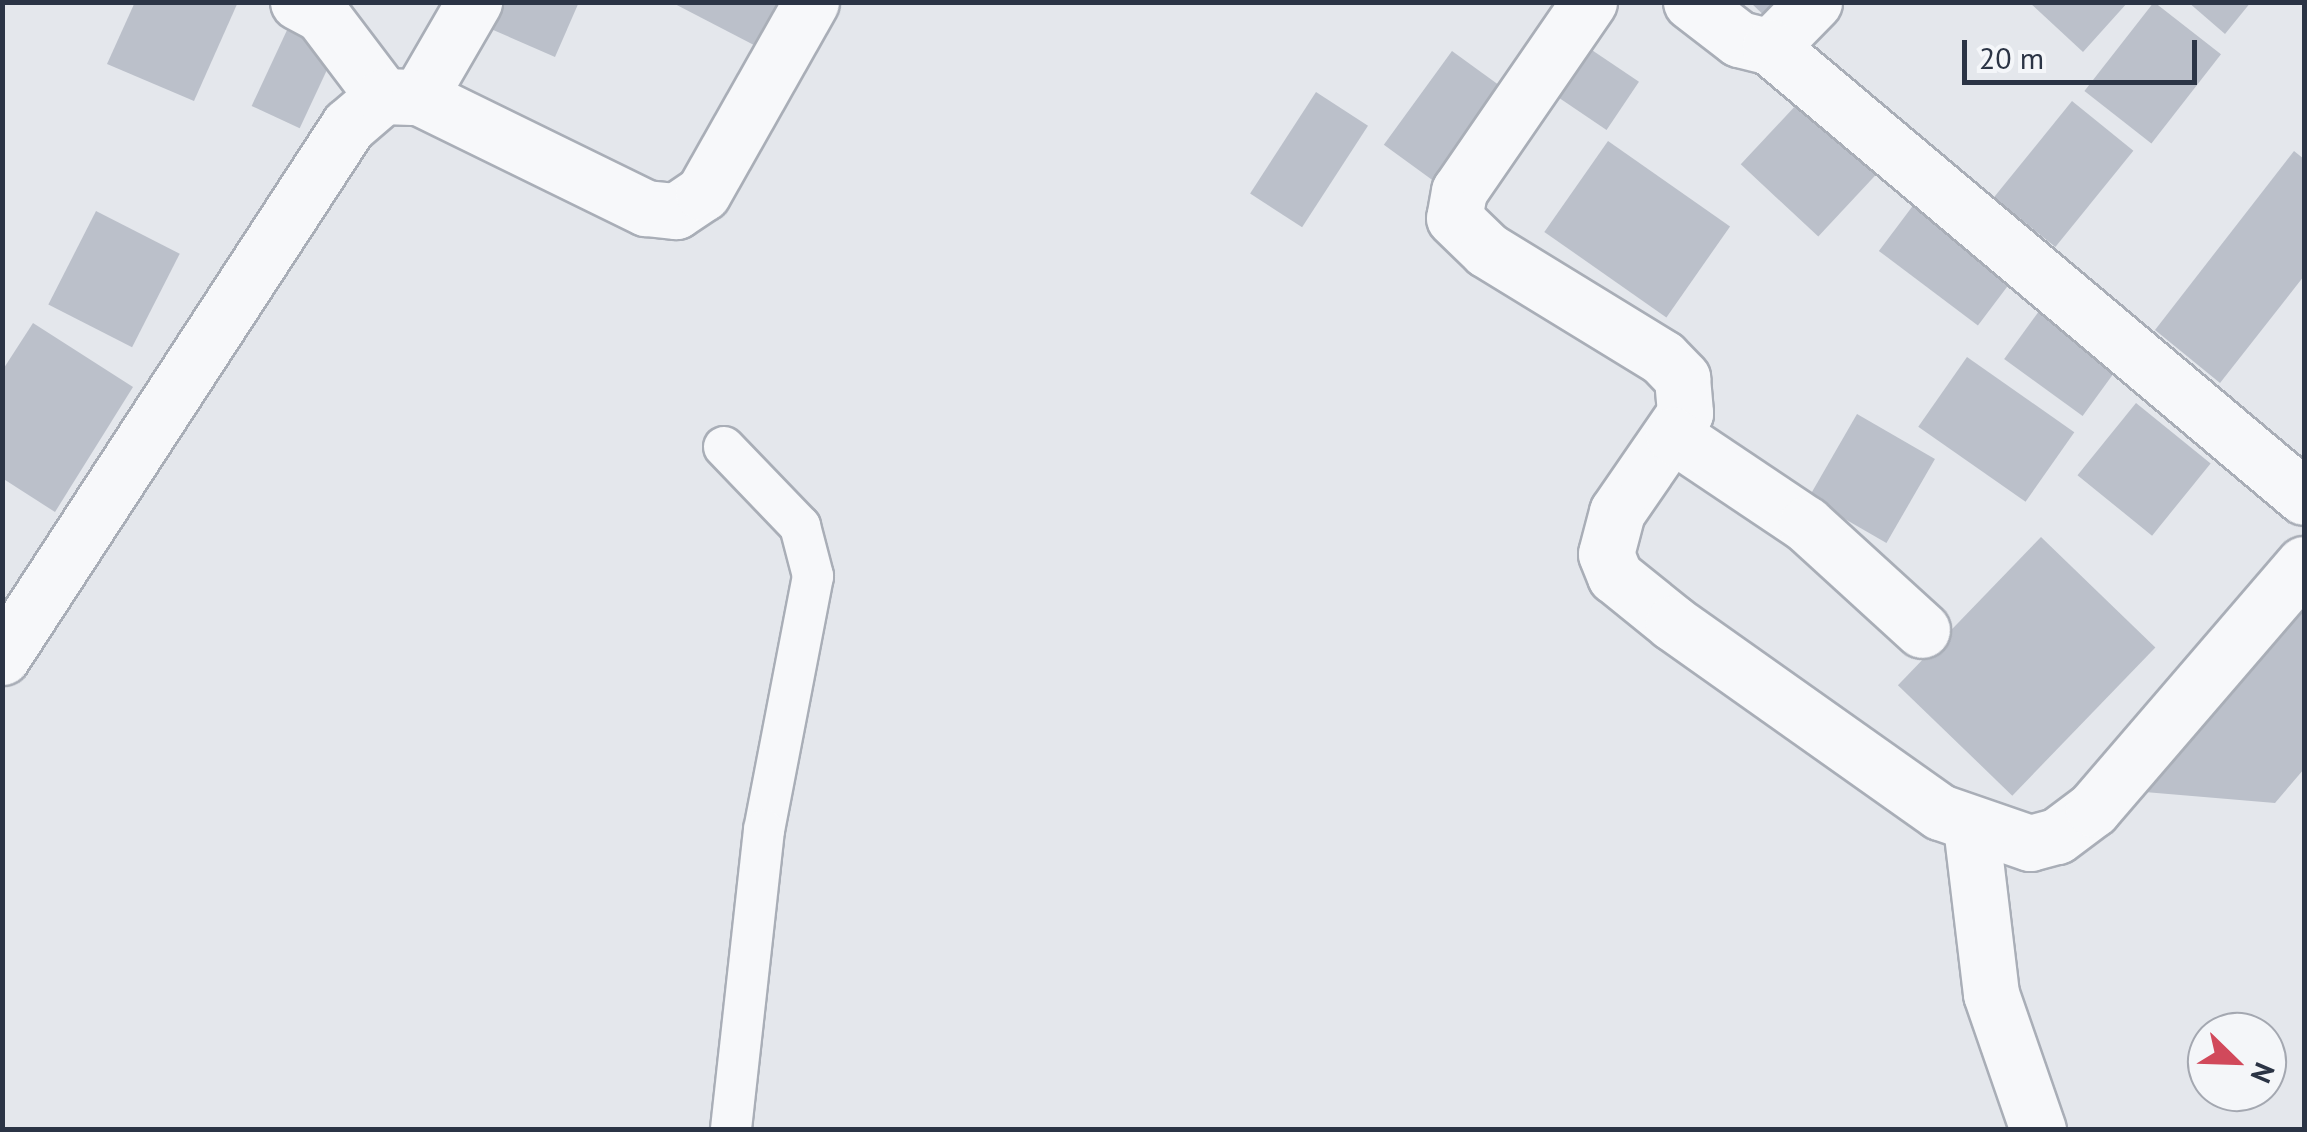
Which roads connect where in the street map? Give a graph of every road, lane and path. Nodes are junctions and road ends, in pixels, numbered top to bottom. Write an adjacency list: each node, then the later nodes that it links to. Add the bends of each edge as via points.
1 (298, 2): 8 (street, via 321,14)
2 (474, 2): 8 (street)
3 (811, 2): 8 (street, via 704,192 676,211 646,208)
4 (1589, 2): 9 (street, via 1459,191 1454,218 1487,250 1664,358 1686,394)
5 (1692, 2): 7 (street, via 1739,39)
6 (1814, 2): 7 (street)
7 (1770, 47): 11 (street)
8 (401, 96): 14 (street, via 348,126)
9 (1674, 435): 13 (street, via 1806,524); 15 (street, via 1607,535 1615,576 1940,812)
10 (724, 447): 16 (lane, via 800,526 813,576 764,830)
11 (2304, 497)
12 (2304, 564): 15 (street, via 2079,821 2030,842)
13 (1922, 630)
14 (2, 657)
15 (1970, 826): 17 (street, via 1992,994)
16 (731, 1130)
17 (2038, 1130)

